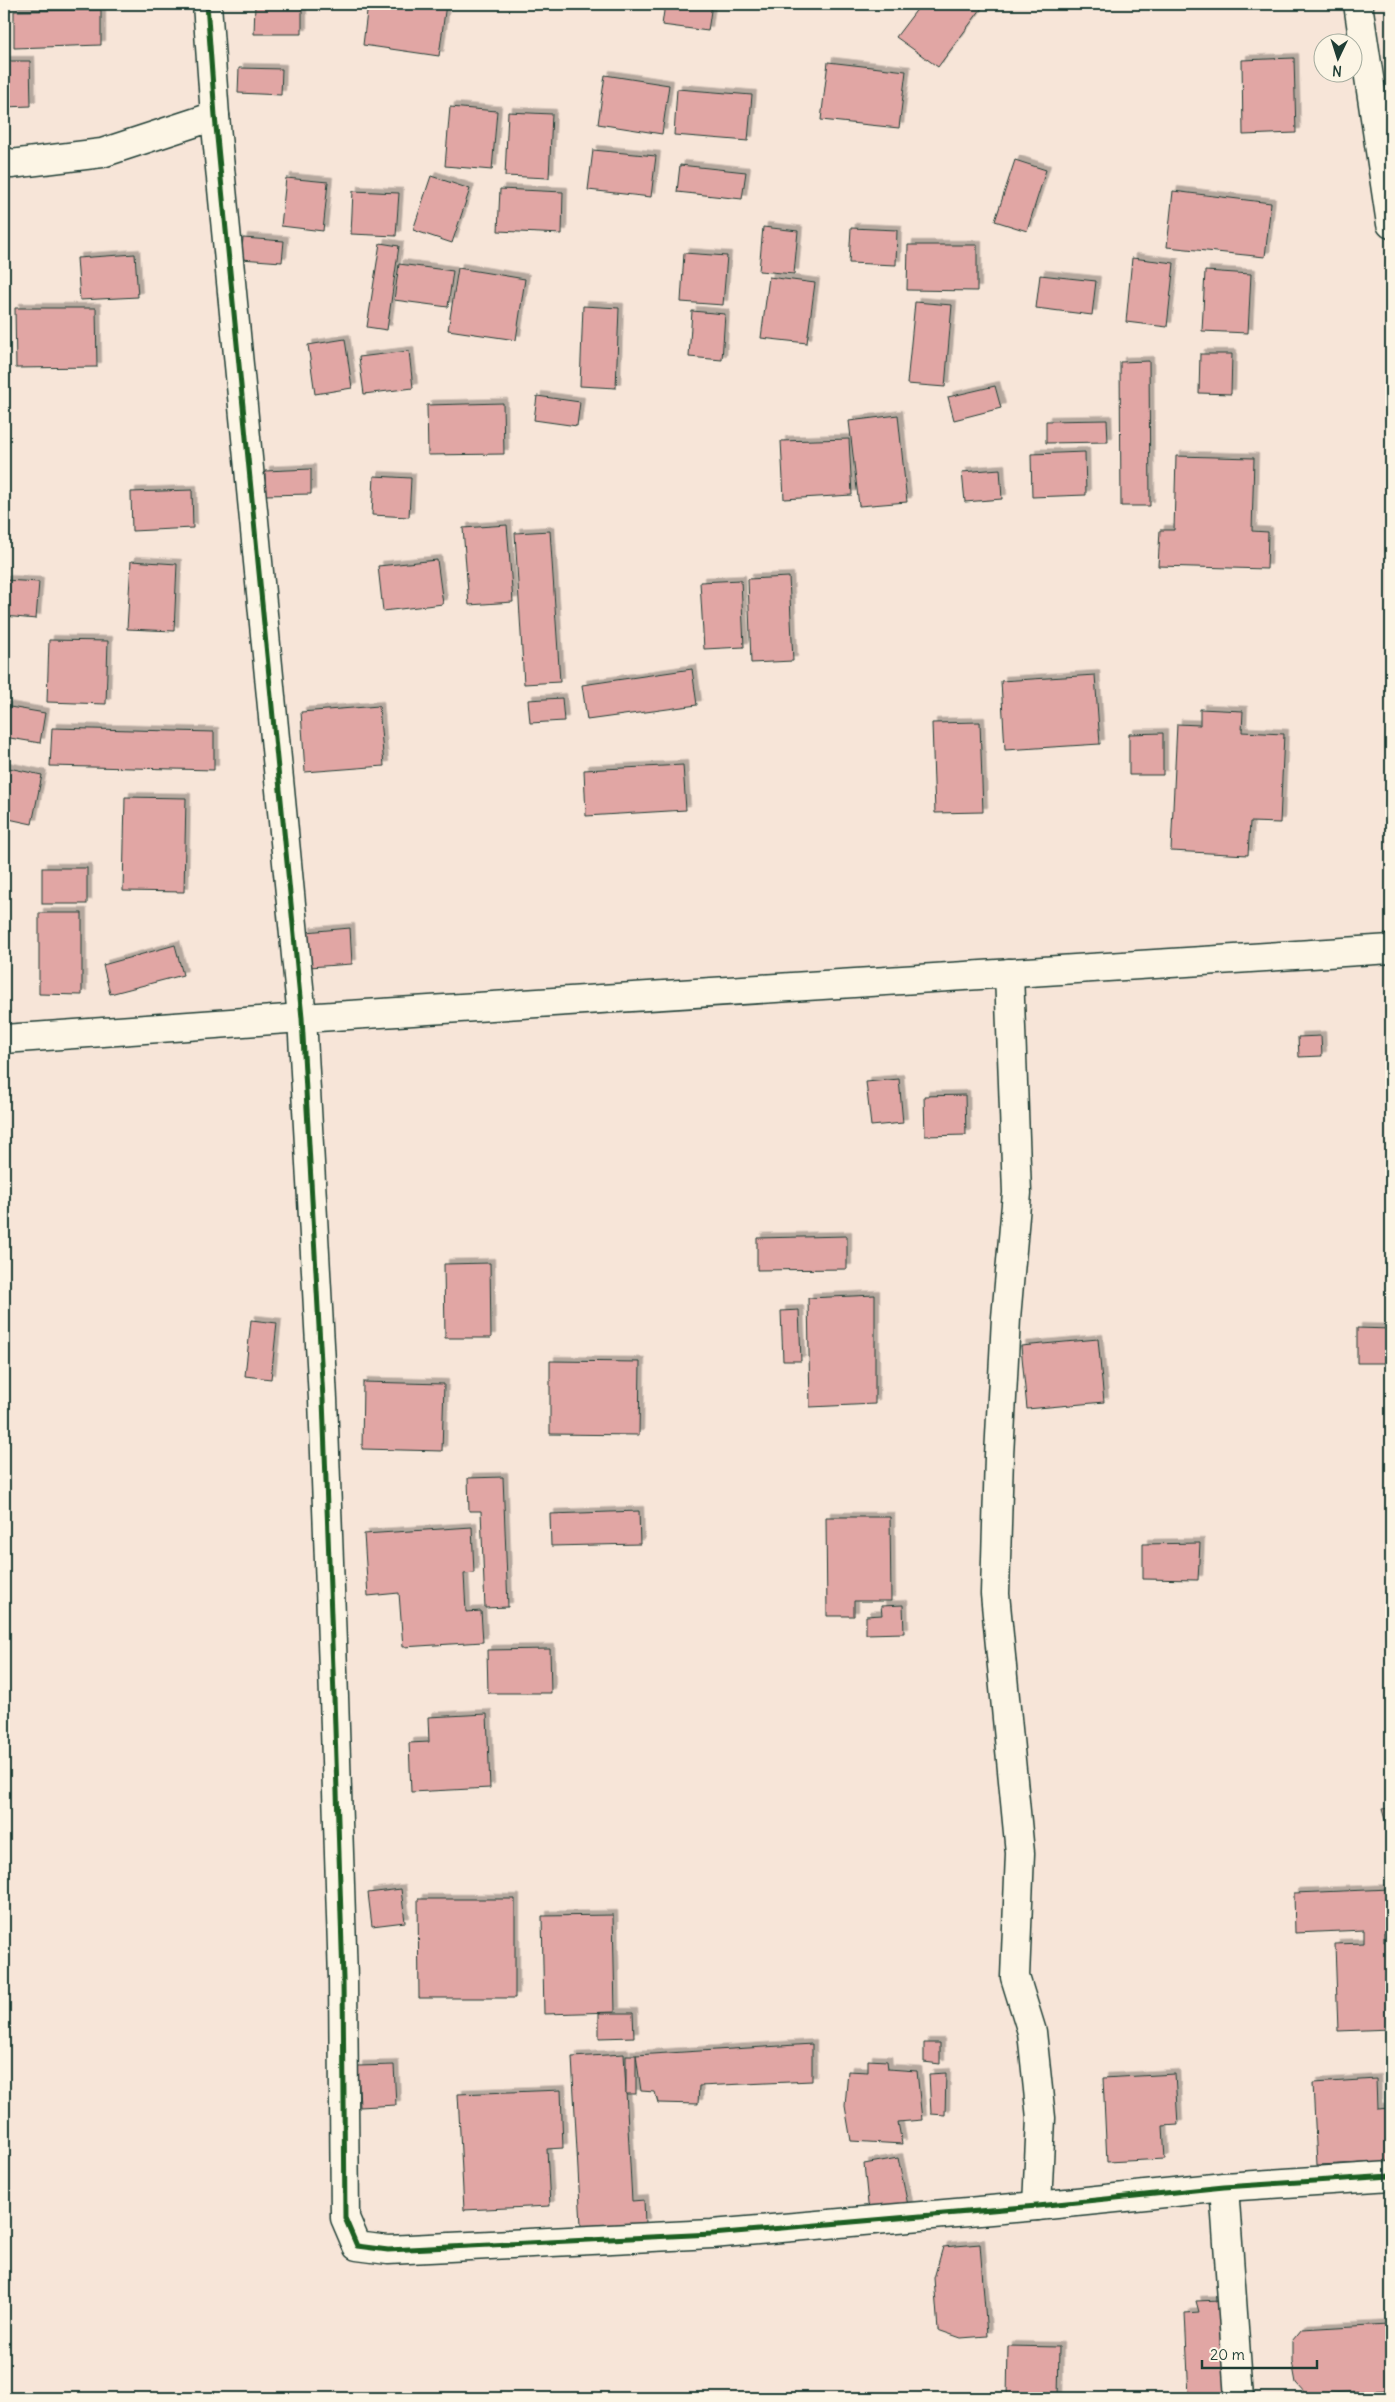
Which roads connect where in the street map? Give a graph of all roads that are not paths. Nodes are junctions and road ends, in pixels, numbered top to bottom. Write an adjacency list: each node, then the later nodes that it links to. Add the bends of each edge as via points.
1 (206, 4): 3 (street)
2 (1358, 4): 5 (street)
3 (215, 116): 4 (street, via 102,153 11,164); 8 (street)
4 (4, 161)
5 (1391, 224)
6 (1391, 949): 7 (street)
7 (1009, 973): 8 (street); 12 (street, via 1017,1193 998,1456 995,1594 1020,1853 1015,1977 1032,2032 1041,2118)
8 (302, 1018): 9 (street); 12 (street, via 323,1399 333,1668 343,1979 345,2218 356,2246 388,2250 712,2234)
9 (4, 1039)
10 (1391, 2176): 11 (street)
11 (1224, 2187): 12 (street); 13 (street)
12 (1037, 2206)
13 (1239, 2398)

